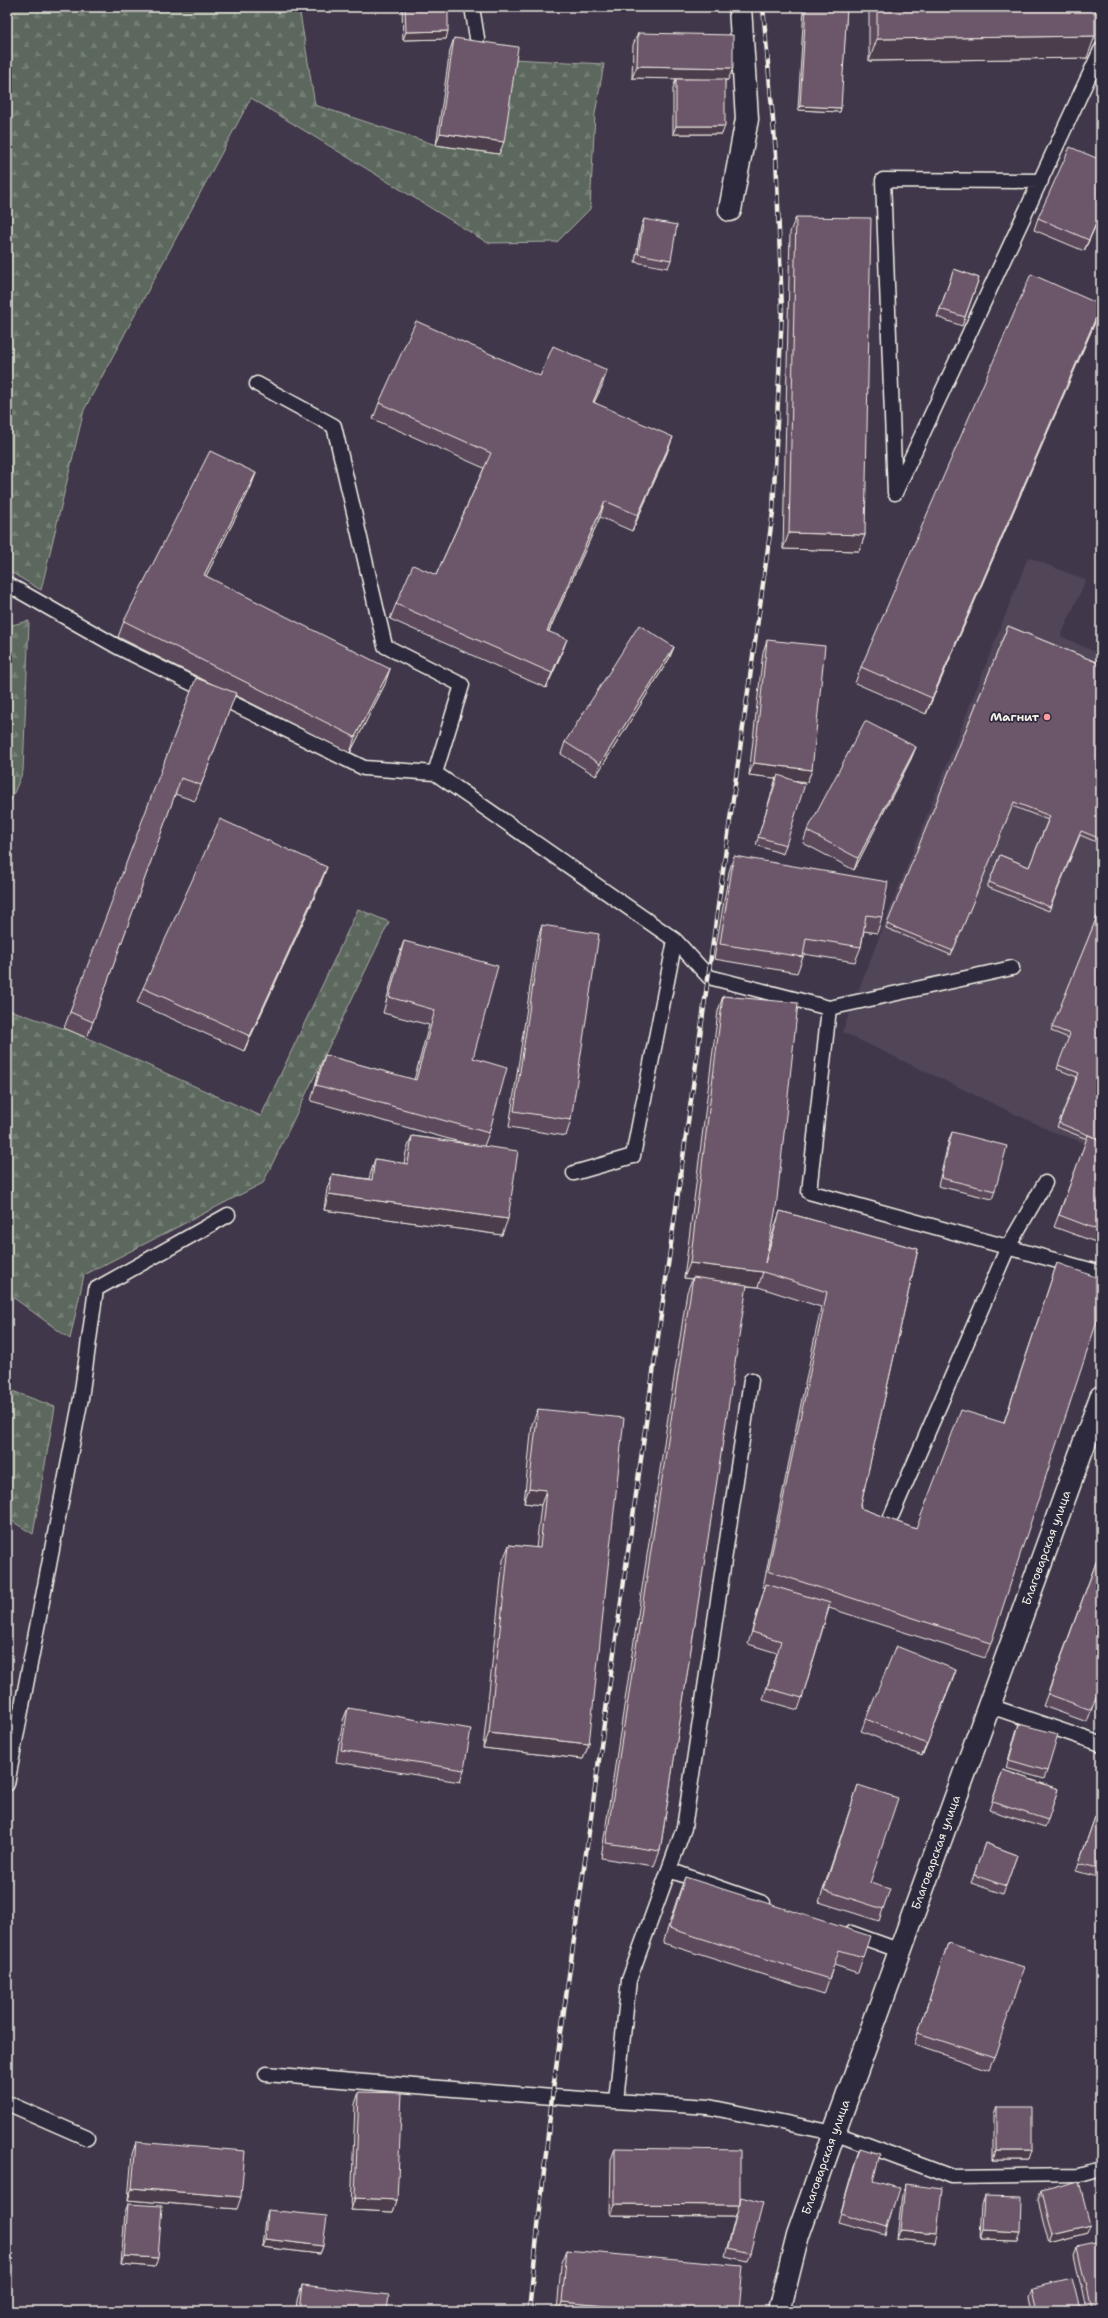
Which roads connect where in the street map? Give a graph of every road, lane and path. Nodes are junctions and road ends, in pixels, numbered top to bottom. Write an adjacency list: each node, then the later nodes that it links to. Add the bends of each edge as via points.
1 (472, 7): 3 (lane)
2 (740, 7): 6 (street, via 747,119)
3 (477, 38)
4 (1101, 50): 5 (lane)
5 (1041, 181): 5 (lane, via 1031,203 895,493 883,180)
6 (730, 210)
7 (257, 384): 9 (lane, via 334,426 385,646 462,684)
8 (7, 584): 9 (lane, via 118,647 364,768)
9 (435, 773): 10 (lane)
10 (674, 940): 12 (lane, via 709,977); 13 (lane, via 633,1156)
11 (1012, 968): 12 (lane)
12 (829, 1008): 16 (lane, via 809,1192)
13 (574, 1173)
14 (1045, 1183): 16 (lane)
15 (228, 1215): 23 (lane, via 96,1289 81,1398)
16 (1008, 1247): 17 (lane); 20 (lane)
17 (1101, 1273)
18 (751, 1380): 24 (lane, via 684,1828)
19 (1101, 1398): 21 (street, Благоварская улица)
20 (891, 1517)
21 (990, 1706): 22 (lane); 27 (street, Благоварская улица)
22 (1101, 1744)
23 (7, 1784)
24 (669, 1870): 25 (lane); 29 (lane, via 629,1980)
25 (775, 1907)
26 (836, 1928): 27 (lane)
27 (901, 1951): 31 (street, Благоварская улица)
28 (266, 2074): 29 (lane)
29 (616, 2100): 31 (lane, via 709,2106)
30 (7, 2103): 32 (lane)
31 (834, 2133): 33 (lane, via 952,2177 1080,2175); 34 (street, Благоварская улица, via 798,2235)
32 (87, 2138)
33 (1101, 2169)
34 (779, 2311)

